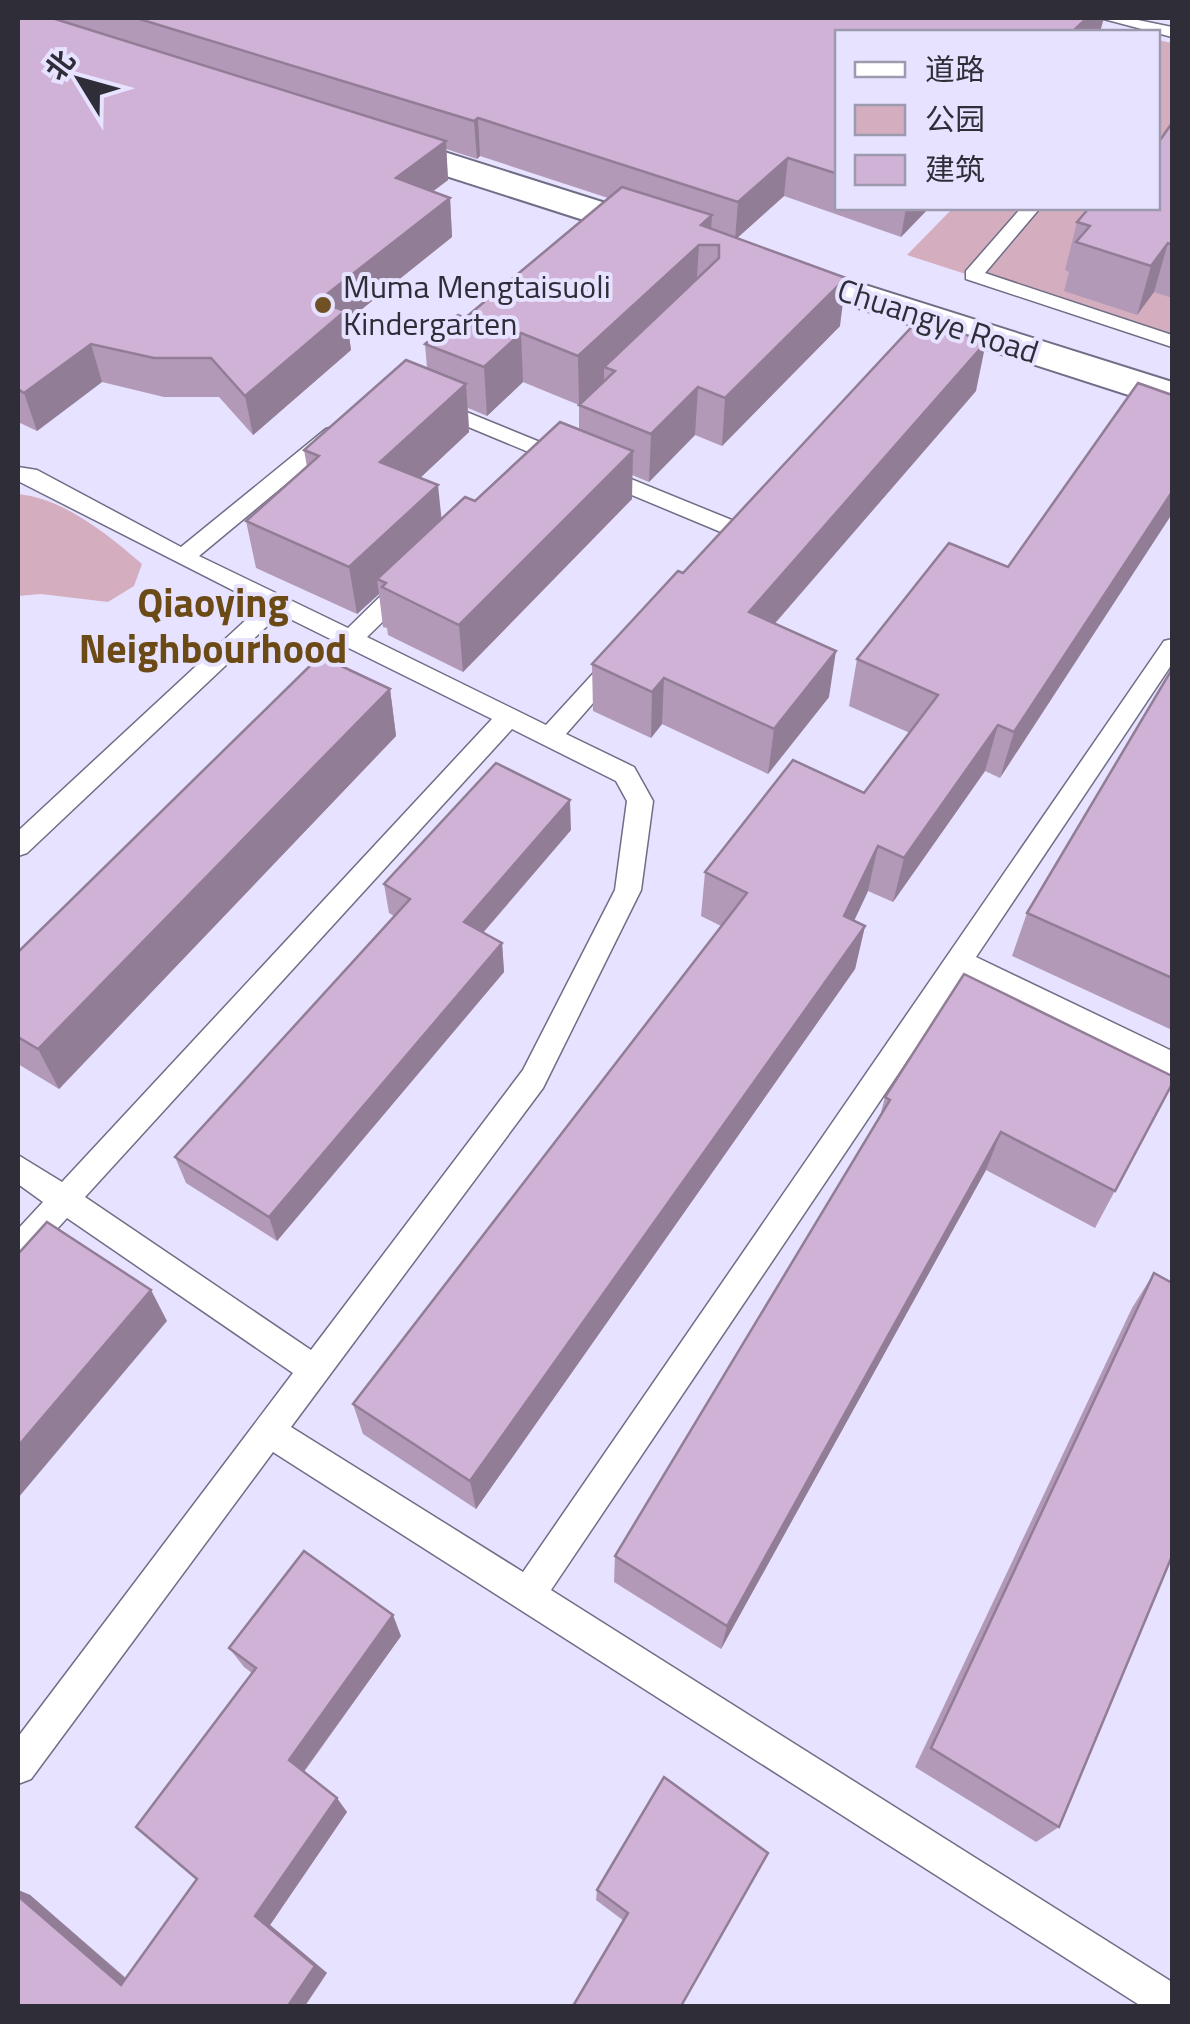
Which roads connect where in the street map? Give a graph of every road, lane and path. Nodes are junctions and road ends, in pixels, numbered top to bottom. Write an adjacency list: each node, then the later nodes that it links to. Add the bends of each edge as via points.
1 (1108, 18): 2 (lane)
2 (1172, 32)
3 (335, 128): 5 (street, via 594,220)
4 (1029, 210): 7 (lane, via 973,275)
5 (696, 244)
6 (734, 256): 9 (street, Chuangye Road)
7 (1172, 341)
8 (408, 394): 12 (lane)
9 (1172, 396)
10 (346, 424): 13 (lane)
11 (18, 474): 13 (lane)
12 (736, 530)
13 (183, 557): 15 (lane)
14 (420, 572): 16 (lane)
15 (277, 604): 16 (lane); 21 (lane)
16 (350, 640): 19 (lane)
17 (636, 641): 20 (lane)
18 (1172, 647): 22 (lane)
19 (507, 719): 20 (lane); 25 (lane)
20 (548, 738): 27 (lane, via 625,774 640,801 628,890 533,1080)
21 (18, 846)
22 (959, 961): 23 (lane); 29 (lane)
23 (1172, 1064)
24 (18, 1168): 25 (lane)
25 (66, 1200): 26 (lane); 27 (lane)
26 (18, 1250)
27 (316, 1370): 28 (lane)
28 (269, 1431): 29 (lane); 30 (lane)
29 (528, 1595): 31 (lane)
30 (18, 1766)
31 (1172, 2004)

